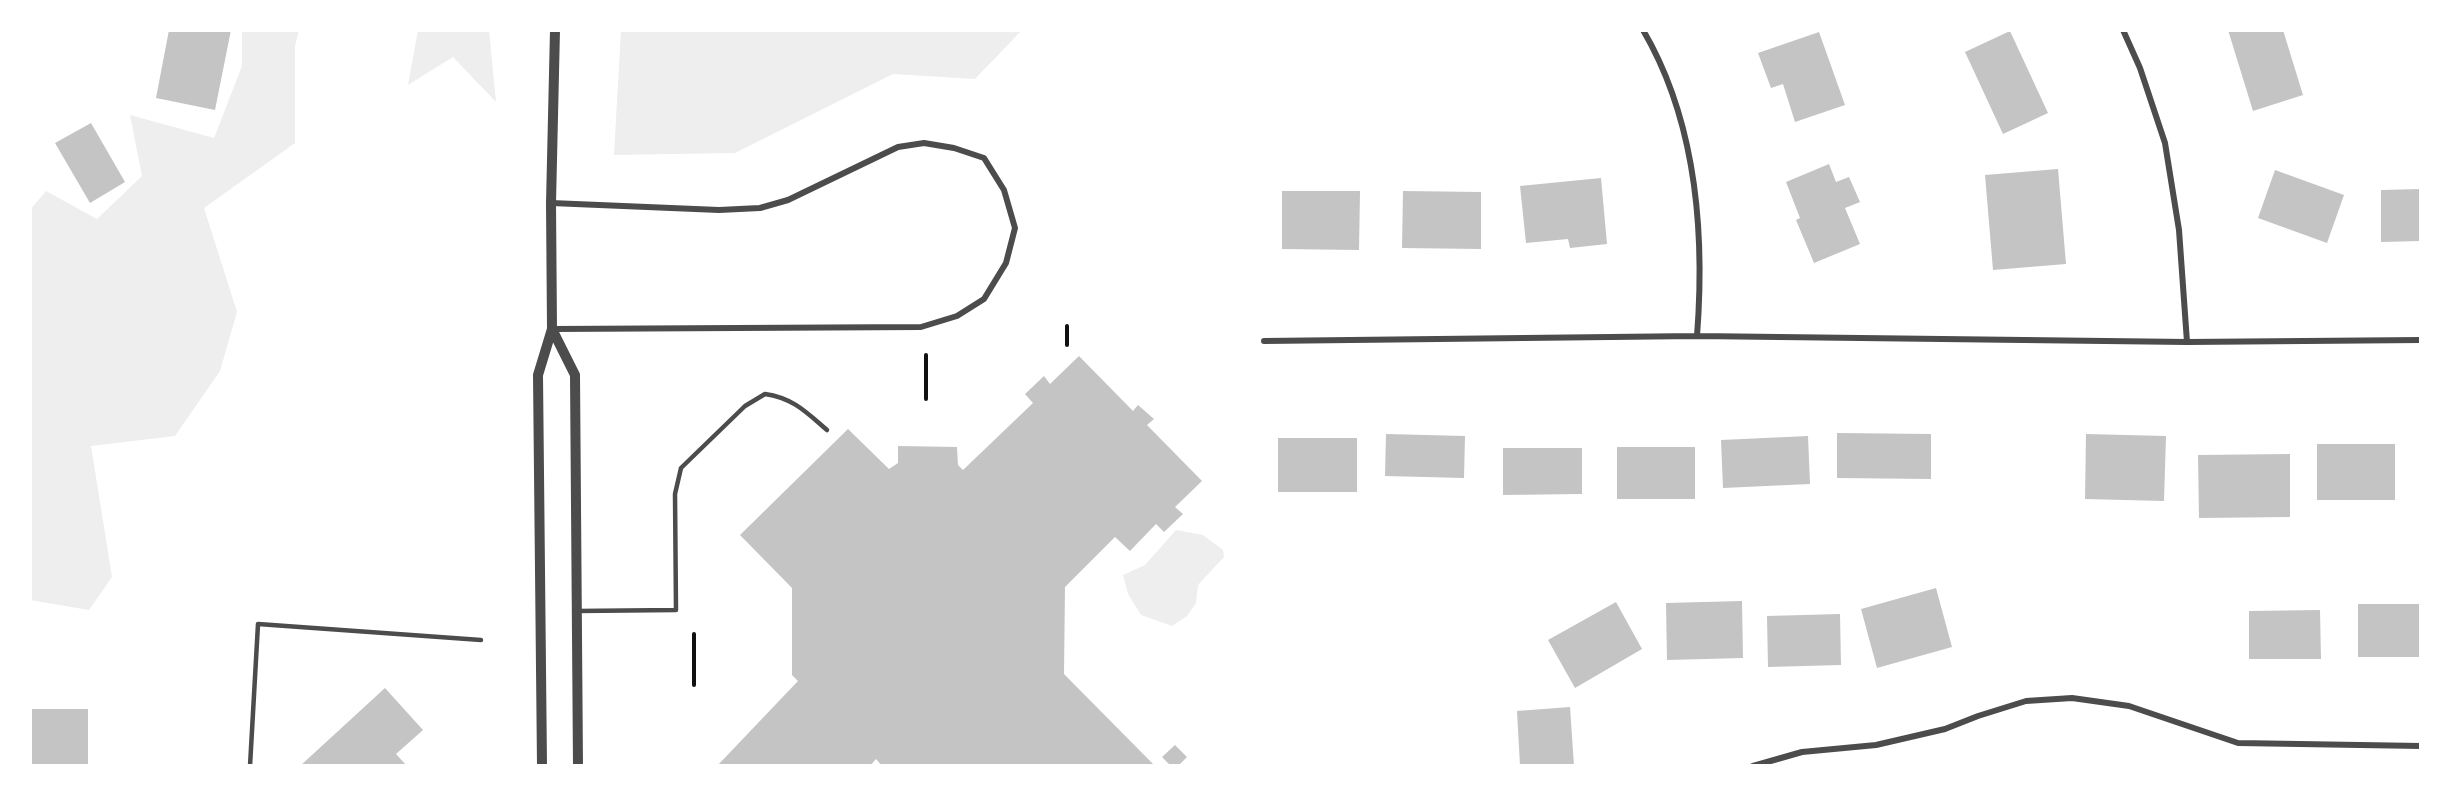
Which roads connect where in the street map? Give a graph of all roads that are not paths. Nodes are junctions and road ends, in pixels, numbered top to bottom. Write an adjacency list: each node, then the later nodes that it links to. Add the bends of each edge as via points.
1 (555, 30): 4 (street)
2 (1643, 30): 6 (street, via 1672,93 1687,145 1699,221 1701,286)
3 (2123, 30): 9 (street, via 2165,143 2179,230)
4 (551, 203): 5 (street); 5 (street, via 760,208 789,200 898,147 924,143 984,158 1004,190 1015,228 1006,263 984,299 957,316 921,327)
5 (552, 329): 11 (street, via 575,375); 15 (street, via 538,375)
6 (1697, 336): 8 (street); 9 (street)
7 (2421, 340): 9 (street)
8 (1264, 341)
9 (2187, 342)
10 (827, 430): 11 (lane, via 793,401 778,396 765,394 745,406 681,468 675,494 676,610)
11 (577, 611): 16 (street)
12 (482, 640): 14 (lane, via 258,624)
13 (2421, 746): 17 (street, via 2238,743 2129,706 2072,698 2026,701 1922,735 1876,745 1802,752)
14 (250, 766)
15 (542, 766)
16 (578, 766)
17 (1753, 766)

